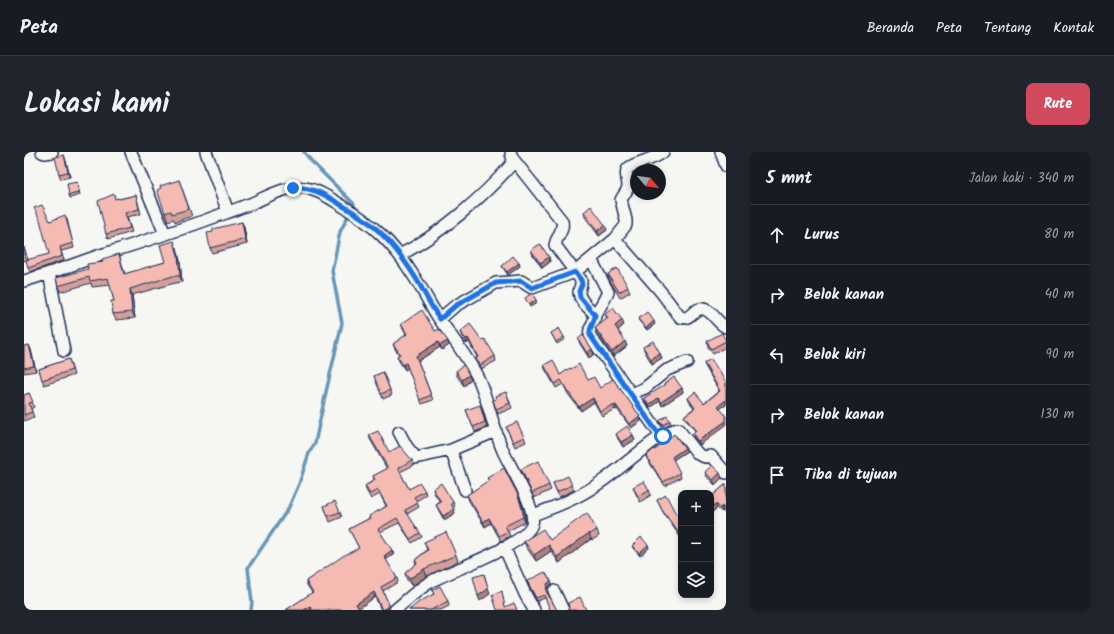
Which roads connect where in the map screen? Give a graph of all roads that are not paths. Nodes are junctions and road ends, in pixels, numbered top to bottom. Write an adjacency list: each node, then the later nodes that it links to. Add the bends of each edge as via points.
1 (42, 152): 2 (street)
2 (52, 152)
3 (131, 152): 10 (street)
4 (206, 152): 9 (street)
5 (663, 152): 11 (street, via 658,157 628,169 628,188 621,200 626,225)
6 (721, 152): 8 (street)
7 (512, 156): 12 (street, via 509,167 470,205 424,241); 14 (street, via 562,221 562,230 555,245)
8 (726, 166)
9 (228, 212): 10 (street); 12 (street, via 287,189 311,189 372,225)
10 (165, 234): 15 (street)
11 (615, 239): 13 (street); 19 (street, via 680,317 687,318 702,308)
12 (400, 255): 18 (street)
13 (591, 259): 14 (street); 17 (street, via 608,292)
14 (575, 272): 17 (street, via 582,284 580,297); 18 (street, via 532,288 521,281 496,283 455,306)
15 (49, 273): 16 (street); 20 (street)
16 (24, 281)
17 (595, 315): 22 (street, via 590,335)
18 (440, 319): 23 (street, via 476,373)
19 (726, 327)
20 (64, 351)
21 (687, 362): 22 (street, via 667,370 645,388)
22 (631, 394): 25 (street)
23 (496, 431): 26 (street); 29 (street, via 503,452)
24 (399, 432): 26 (street, via 416,458)
25 (660, 436): 27 (street, via 678,429 698,454 711,456); 29 (street, via 578,496)
26 (451, 450): 28 (street)
27 (726, 473)
28 (465, 490)
29 (533, 515): 30 (street, via 529,531)
30 (504, 547): 32 (street, via 432,581 417,591); 33 (street)
31 (554, 591): 34 (street)
32 (401, 608)
33 (534, 610)
34 (563, 610)

